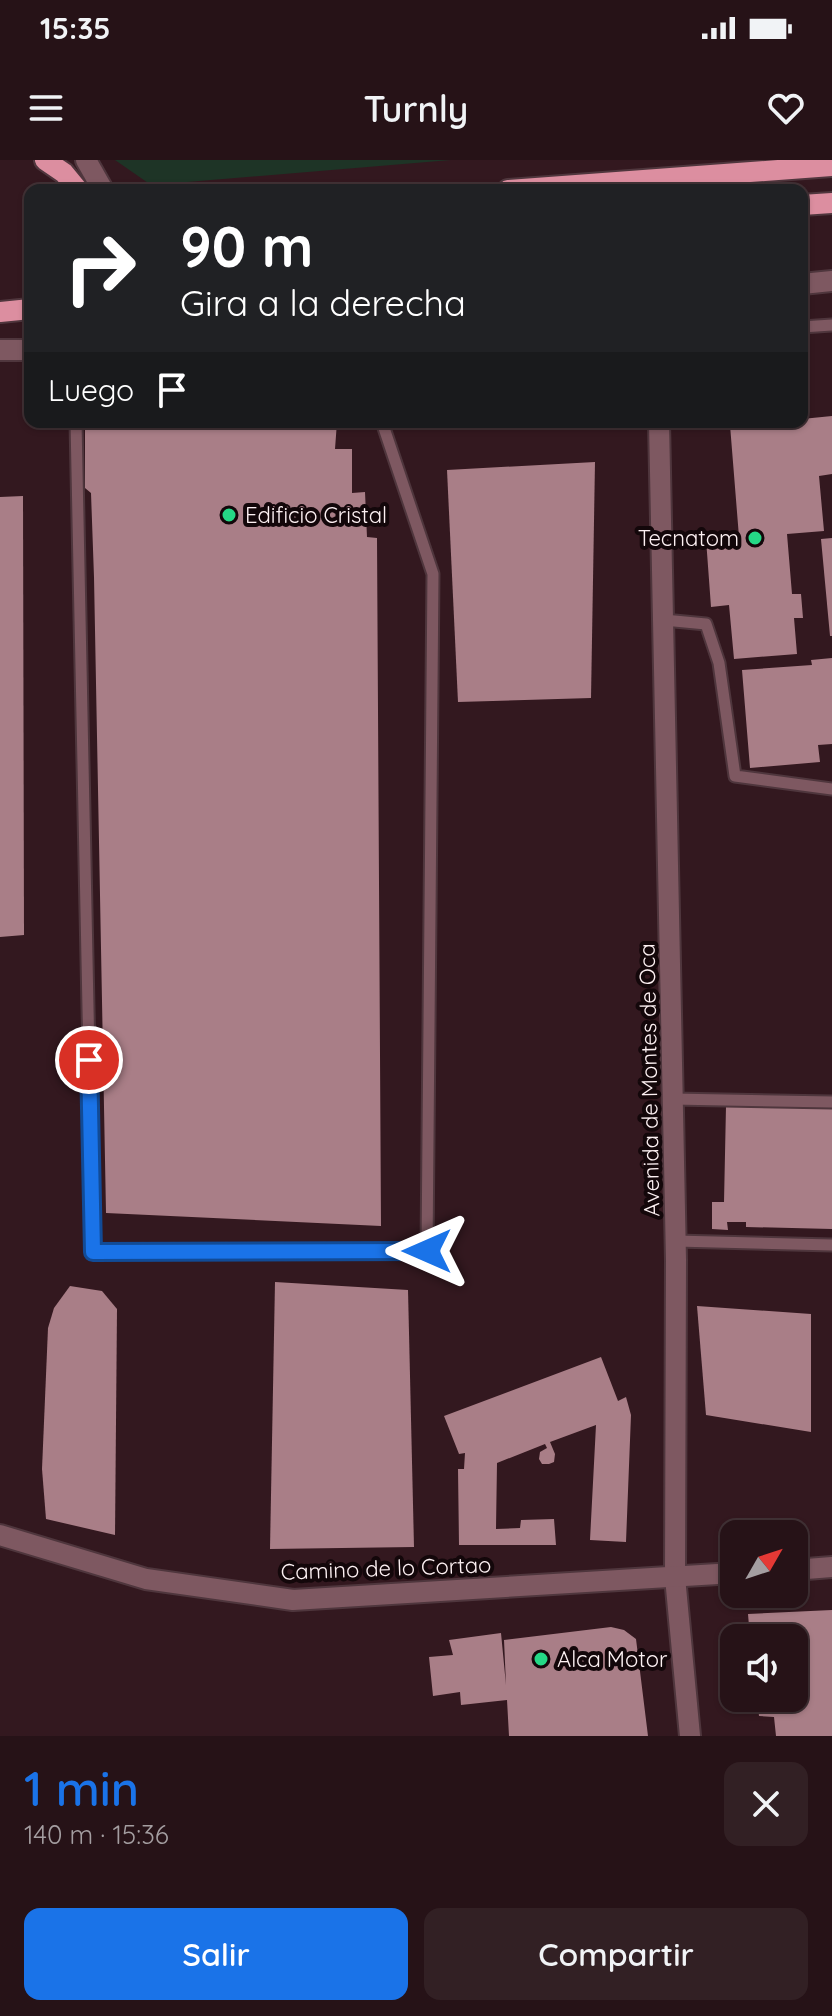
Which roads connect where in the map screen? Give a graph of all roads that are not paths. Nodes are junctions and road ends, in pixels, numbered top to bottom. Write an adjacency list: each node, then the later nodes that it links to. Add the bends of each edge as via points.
1 (45, 160): 4 (main road)
2 (83, 160): 5 (street); 6 (street)
3 (832, 166): 7 (main road)
4 (73, 184)
5 (76, 184)
6 (99, 184)
7 (589, 184)
8 (832, 203): 9 (main road)
9 (808, 205)
10 (832, 281): 11 (street)
11 (808, 283)
12 (24, 310): 13 (main road)
13 (0, 312)
14 (832, 325): 15 (lane)
15 (808, 327)
16 (0, 350): 17 (street)
17 (24, 350)
18 (76, 428): 19 (lane, via 93,1252 427,1251 433,574)
19 (384, 428)
20 (659, 428): 21 (street, Avenida de Montes de Oca)
21 (664, 620): 22 (lane, via 706,624 719,663 735,776); 23 (street, Avenida de Montes de Oca)
22 (832, 789)
23 (673, 1099): 24 (lane); 25 (street, Avenida de Montes de Oca)
24 (832, 1102)
25 (676, 1241): 26 (lane); 31 (street, Avenida de Montes de Oca)
26 (832, 1245)
27 (3, 1543): 31 (street, Camino de lo Cortao, via 146,1579 293,1600)
28 (832, 1567): 29 (street)
29 (808, 1569)
30 (720, 1574): 31 (street, Camino de lo Cortao)
31 (675, 1577): 32 (street, Avenida de Montes de Oca)
32 (690, 1736)

